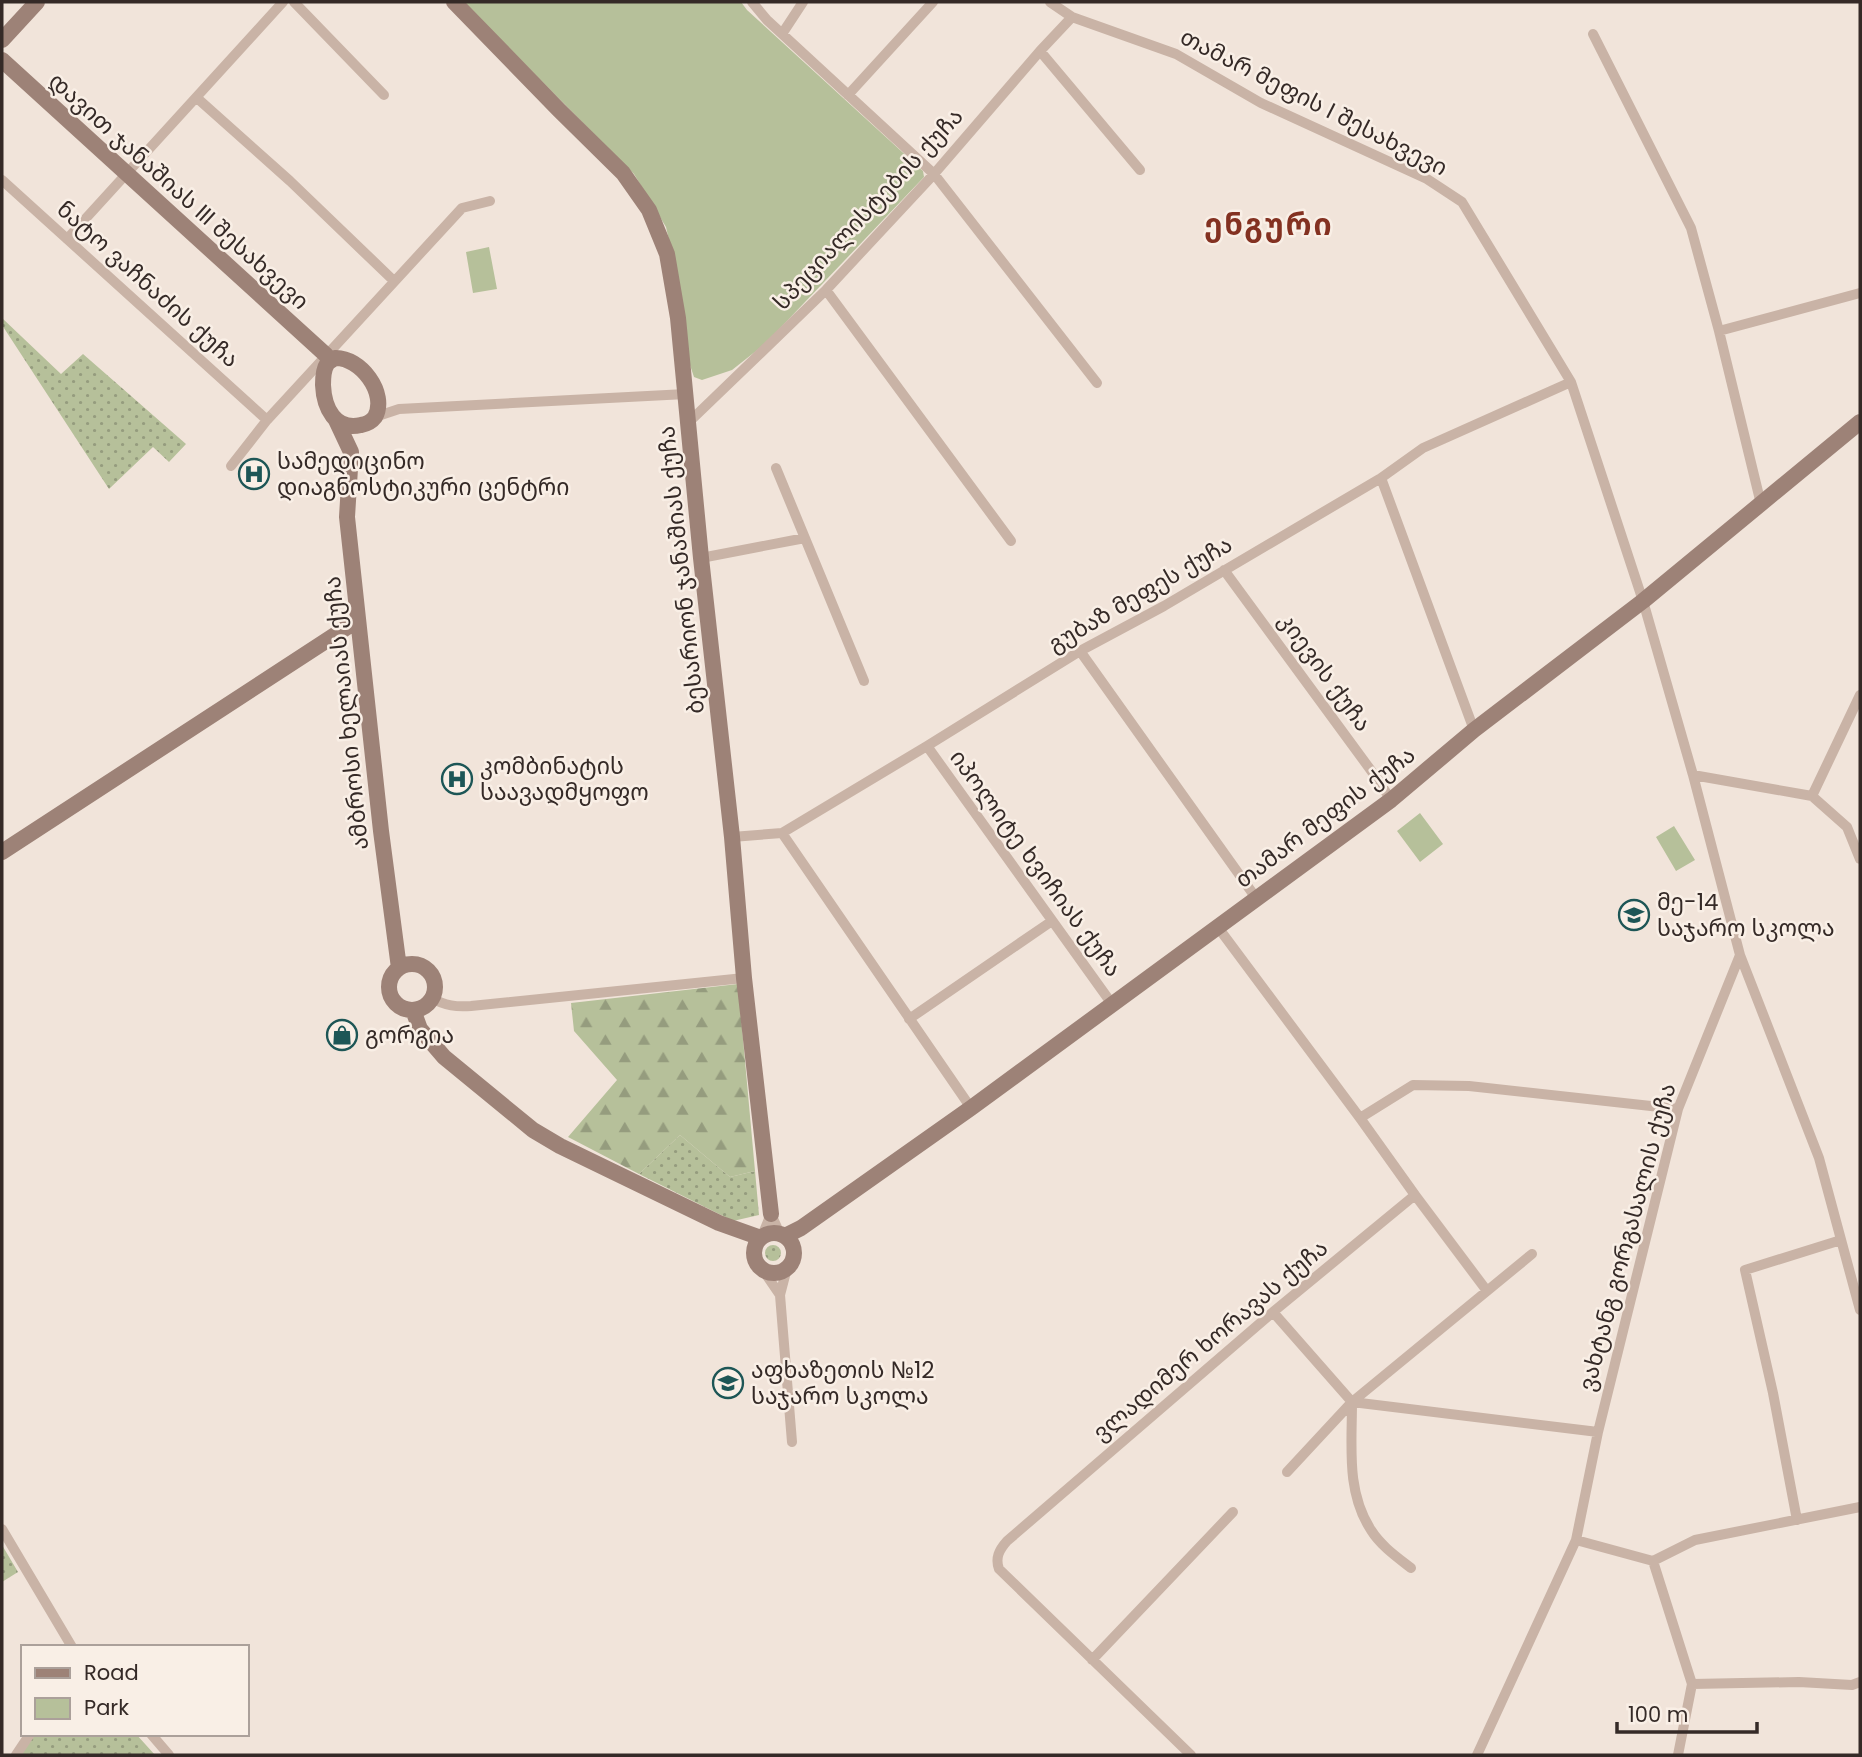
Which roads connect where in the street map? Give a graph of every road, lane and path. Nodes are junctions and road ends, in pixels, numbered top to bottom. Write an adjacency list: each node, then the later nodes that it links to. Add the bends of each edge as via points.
1 (37, 2): 12 (street)
2 (283, 2): 17 (street)
3 (294, 2): 15 (street)
4 (454, 2): 34 (street, ბესარიონ ჯანაშიას ქუჩა, via 623,173 649,210 667,254)
5 (751, 2): 10 (street)
6 (803, 2): 10 (street)
7 (933, 2): 16 (street)
8 (1050, 2): 9 (street, თამარ მეფის I შესახვევი)
9 (1072, 17): 13 (street, სპეციალისტების ქუჩა); 31 (street, თამარ მეფის I შესახვევი, via 1176,54 1261,103 1427,179 1462,202)
10 (782, 34): 16 (street)
11 (1593, 34): 27 (street, via 1690,228)
12 (2, 40)
13 (1040, 51): 18 (street); 20 (street, სპეციალისტების ქუჩა)
14 (2, 60): 19 (street, დავით ჯანაშიას III შესახვევი)
15 (384, 95)
16 (848, 95): 20 (street)
17 (197, 98): 19 (street); 24 (street)
18 (1140, 170)
19 (127, 174): 23 (street); 28 (street, დავით ჯანაშიას III შესახვევი)
20 (934, 174): 25 (street, სპეციალისტების ქუჩა); 32 (street)
21 (2, 180): 23 (street, ნატო ვაჩნაძის ქუჩა)
22 (490, 201): 24 (street, via 462,208)
23 (67, 239): 37 (street, ნატო ვაჩნაძის ქუჩა)
24 (394, 281): 28 (street)
25 (825, 290): 40 (street, სპეციალისტების ქუჩა); 47 (street)
26 (1860, 293): 27 (street)
27 (1719, 331): 45 (street)
28 (326, 355): 29 (street); 30 (street); 37 (street)
29 (347, 359): 30 (street, via 330,361); 33 (street)
30 (323, 374): 38 (street, via 324,397)
31 (1571, 382): 44 (street, გუბაზ მეფეს ქუჩა, via 1423,448); 50 (street, თამარ მეფის I შესახვევი)
32 (1097, 383)
33 (376, 392): 35 (street); 36 (street)
34 (686, 394): 35 (street); 40 (street, ბესარიონ ჯანაშიას ქუჩა)
35 (399, 409): 36 (street)
36 (374, 418): 38 (street, via 358,426); 41 (street)
37 (267, 420): 42 (street)
38 (336, 420): 41 (street)
39 (1860, 422): 45 (street, თამარ მეფის ქუჩა)
40 (688, 423): 48 (street, ბესარიონ ჯანაშიას ქუჩა)
41 (351, 452): 51 (street, ამბროსი ხელაიას ქუჩა, via 347,517)
42 (231, 466)
43 (776, 468): 46 (street)
44 (1381, 478): 49 (street, გუბაზ მეფეს ქუჩა); 55 (street)
45 (1761, 504): 50 (street, თამარ მეფის ქუჩა)
46 (805, 538): 48 (street); 53 (street)
47 (1011, 541)
48 (701, 558): 61 (street, ბესარიონ ჯანაშიას ქუჩა)
49 (1224, 570): 52 (street, გუბაზ მეფეს ქუჩა); 59 (street, კიევის ქუჩა)
50 (1643, 601): 55 (street, თამარ მეფის ქუჩა); 57 (street)
51 (358, 620): 62 (street); 68 (street, ამბროსი ხელაიას ქუჩა)
52 (1080, 651): 56 (street, გუბაზ მეფეს ქუჩა); 64 (street)
53 (864, 681)
54 (1860, 695): 58 (street)
55 (1474, 730): 59 (street, თამარ მეფის ქუჩა)
56 (927, 746): 60 (street, გუბაზ მეფეს ქუჩა); 65 (street, იპოლიტე ხვიჩიას ქუჩა)
57 (1693, 775): 58 (street); 67 (street)
58 (1812, 796): 63 (street, via 1847,827)
59 (1391, 800): 64 (street, თამარ მეფის ქუჩა)
60 (782, 833): 61 (street, გუბაზ მეფეს ქუჩა); 73 (street)
61 (732, 837): 69 (street, ბესარიონ ჯანაშიას ქუჩა)
62 (2, 852)
63 (1860, 859)
64 (1256, 898): 66 (street, თამარ მეფის ქუჩა)
65 (1052, 921): 71 (street, იპოლიტე ხვიჩიას ქუჩა); 73 (street)
66 (1217, 926): 71 (street, თამარ მეფის ქუჩა); 76 (street)
67 (1740, 955): 75 (street, ვახტანგ გორგასალის ქუჩა); 83 (street, via 1819,1158)
68 (399, 968): 70 (street, via 414,964 428,970 435,983); 72 (street, via 390,981 391,997 402,1008)
69 (744, 978): 70 (street, via 471,1006 450,1006); 78 (street, ბესარიონ ჯანაშიას ქუჩა)
70 (432, 998): 72 (street)
71 (1112, 1004): 74 (street, თამარ მეფის ქუჩა)
72 (413, 1010): 79 (street, via 420,1029 444,1057 533,1130)
73 (909, 1020): 74 (street)
74 (971, 1108): 80 (street, თამარ მეფის ქუჩა)
75 (1678, 1109): 76 (street, via 1489,1087 1413,1085); 92 (street, ვახტანგ გორგასალის ქუჩა)
76 (1360, 1118): 77 (street)
77 (1415, 1195): 87 (street); 90 (street, ვლადიმერ ხორავას ქუჩა)
78 (771, 1214): 81 (street); 82 (street)
79 (719, 1223): 82 (street); 86 (street)
80 (801, 1228): 81 (street, თამარ მეფის ქუჩა); 85 (street)
81 (783, 1235): 82 (street); 85 (street, via 792,1243)
82 (762, 1237): 86 (street, via 755,1246)
83 (1841, 1240): 89 (street); 97 (street, via 1745,1270)
84 (1532, 1254): 87 (street)
85 (791, 1261): 86 (street, via 776,1273); 88 (street)
86 (759, 1263): 88 (street)
87 (1487, 1291): 91 (street)
88 (780, 1295): 93 (street)
89 (1860, 1310)
90 (1273, 1312): 91 (street); 103 (street, ვლადიმერ ხორავას ქუჩა, via 999,1552 999,1569)
91 (1352, 1402): 92 (street); 94 (street); 101 (street, via 1351,1474 1360,1511 1389,1551)
92 (1598, 1432): 99 (street, ვახტანგ გორგასალის ქუჩა)
93 (792, 1442)
94 (1287, 1472)
95 (1860, 1507): 97 (street)
96 (1233, 1512): 103 (street)
97 (1797, 1520): 100 (street, via 1695,1541)
98 (2, 1529): 102 (street)
99 (1576, 1540): 100 (street); 111 (street, ვახტანგ გორგასალის ქუჩა)
100 (1653, 1561): 105 (street)
101 (1411, 1568)
102 (71, 1645)
103 (1092, 1660): 110 (street, ვლადიმერ ხორავას ქუჩა)
104 (1860, 1682): 105 (street)
105 (1692, 1684): 112 (street)
106 (29, 1736): 108 (street)
107 (153, 1736): 109 (street)
108 (16, 1755)
109 (169, 1755)
110 (1191, 1755)
111 (1477, 1755)
112 (1678, 1755)

